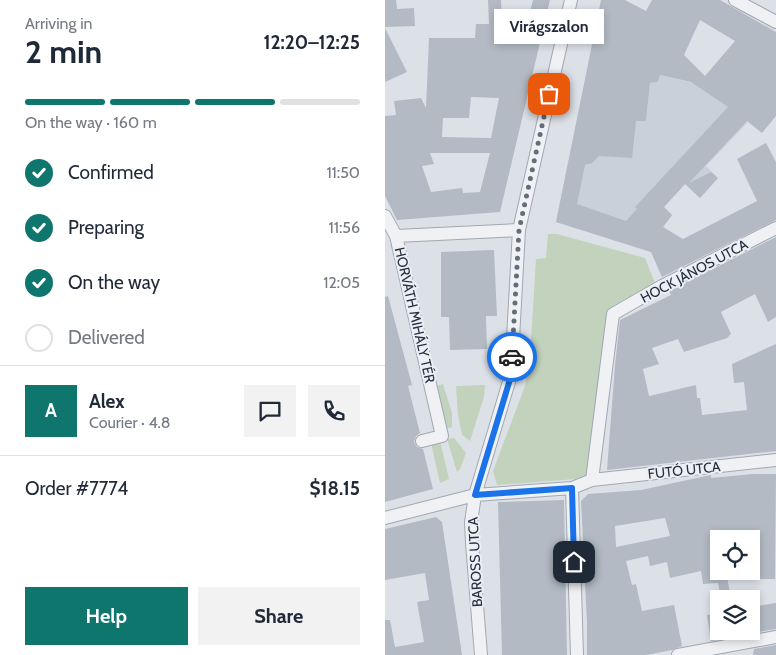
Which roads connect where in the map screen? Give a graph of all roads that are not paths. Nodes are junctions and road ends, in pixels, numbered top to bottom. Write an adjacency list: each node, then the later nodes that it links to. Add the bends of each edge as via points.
1 (571, 0): 6 (street, BAROSS UTCA)
2 (735, 0): 3 (street)
3 (776, 22)
4 (389, 227): 6 (street, HORVÁTH MIHÁLY TÉR); 7 (street, HORVÁTH MIHÁLY TÉR, via 424,354 442,436)
5 (776, 228): 9 (street, HOCK JÁNOS UTCA, via 613,314)
6 (519, 230): 11 (street, BAROSS UTCA, via 511,376)
7 (422, 442)
8 (776, 460): 9 (street, FUTÓ UTCA)
9 (592, 480): 10 (street)
10 (572, 488): 11 (street); 15 (street)
11 (475, 495): 12 (street); 14 (street, BAROSS UTCA, via 471,522)
12 (385, 518)
13 (776, 637): 16 (street)
14 (481, 655)
15 (577, 655)
16 (678, 655)

